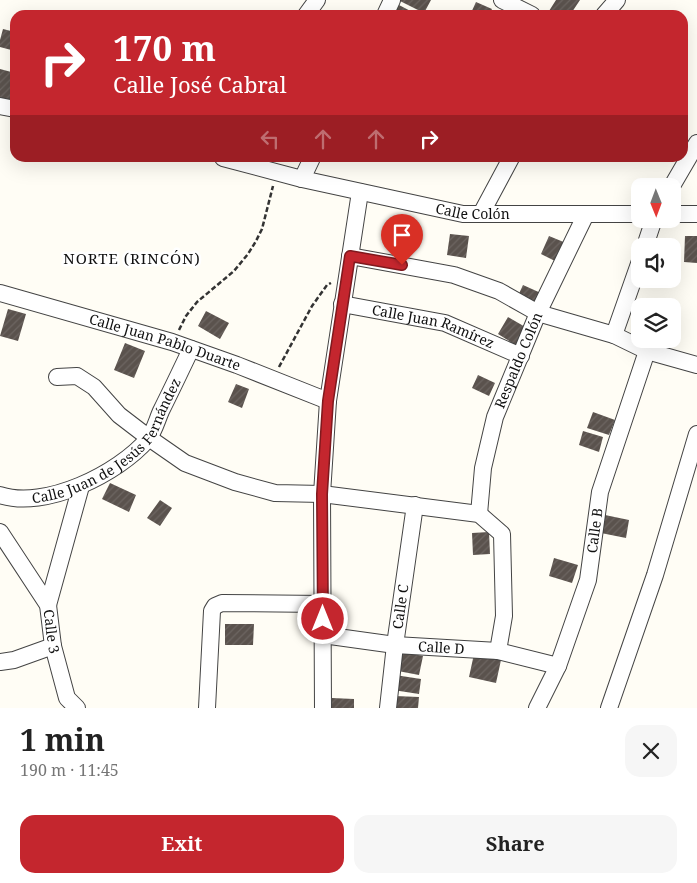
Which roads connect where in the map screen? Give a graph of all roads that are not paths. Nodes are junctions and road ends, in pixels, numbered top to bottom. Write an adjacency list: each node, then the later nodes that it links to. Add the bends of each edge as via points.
1 (502, 0): 3 (street)
2 (617, 0): 4 (street)
3 (522, 10)
4 (608, 10)
5 (697, 143): 6 (street)
6 (688, 158)
7 (239, 162): 12 (street, Calle Colón)
8 (310, 162): 12 (street)
9 (508, 162): 14 (street)
10 (686, 162): 11 (street)
11 (677, 178)
12 (302, 179): 13 (street, Calle Colón)
13 (360, 192): 14 (street, Calle Colón, via 463,214); 19 (street)
14 (481, 214): 15 (street, Calle Colón)
15 (586, 214): 16 (street, Calle Colón); 23 (street, Respaldo Colón)
16 (631, 214)
17 (681, 214): 18 (street)
18 (697, 214)
19 (350, 256): 22 (street); 23 (street, via 454,275 499,291)
20 (631, 287): 24 (street)
21 (0, 293): 25 (street, Calle Juan Pablo Duarte)
22 (342, 304): 27 (street, Calle Juan Ramírez, via 445,323); 30 (street)
23 (538, 313): 24 (street); 27 (street, Respaldo Colón)
24 (614, 335): 26 (street)
25 (191, 349): 30 (street, Calle Juan Pablo Duarte); 32 (street, Calle Juan de Jesús Fernández)
26 (647, 351): 28 (street); 46 (street, Calle B, via 600,492 588,580)
27 (521, 356): 37 (street, Respaldo Colón, via 496,417 483,468)
28 (697, 365)
29 (57, 377): 32 (street, via 76,376 94,387 119,415)
30 (328, 401): 34 (street)
31 (697, 434): 52 (street, via 655,575)
32 (149, 438): 33 (street, Calle Juan de Jesús Fernández, via 123,462); 34 (street, via 185,463 235,482 275,494)
33 (81, 486): 35 (street, Calle Juan de Jesús Fernández, via 36,499); 40 (street)
34 (322, 494): 36 (street); 39 (street)
35 (0, 495)
36 (415, 505): 37 (street); 42 (street, Calle C)
37 (479, 514): 44 (street, via 502,534 504,616)
38 (0, 532): 40 (street, Calle 3)
39 (323, 604): 41 (street); 48 (street, via 222,603 215,606 212,611)
40 (48, 605): 43 (street, Calle 3)
41 (323, 635): 42 (street, Calle D); 49 (street)
42 (395, 645): 44 (street, Calle D); 50 (street, Calle C)
43 (53, 646): 45 (street); 47 (street, Calle 3, via 67,698)
44 (498, 651): 46 (street, Calle D)
45 (0, 662)
46 (558, 666): 51 (street, Calle B)
47 (78, 708)
48 (207, 708)
49 (323, 708)
50 (388, 708)
51 (537, 708)
52 (609, 708)

